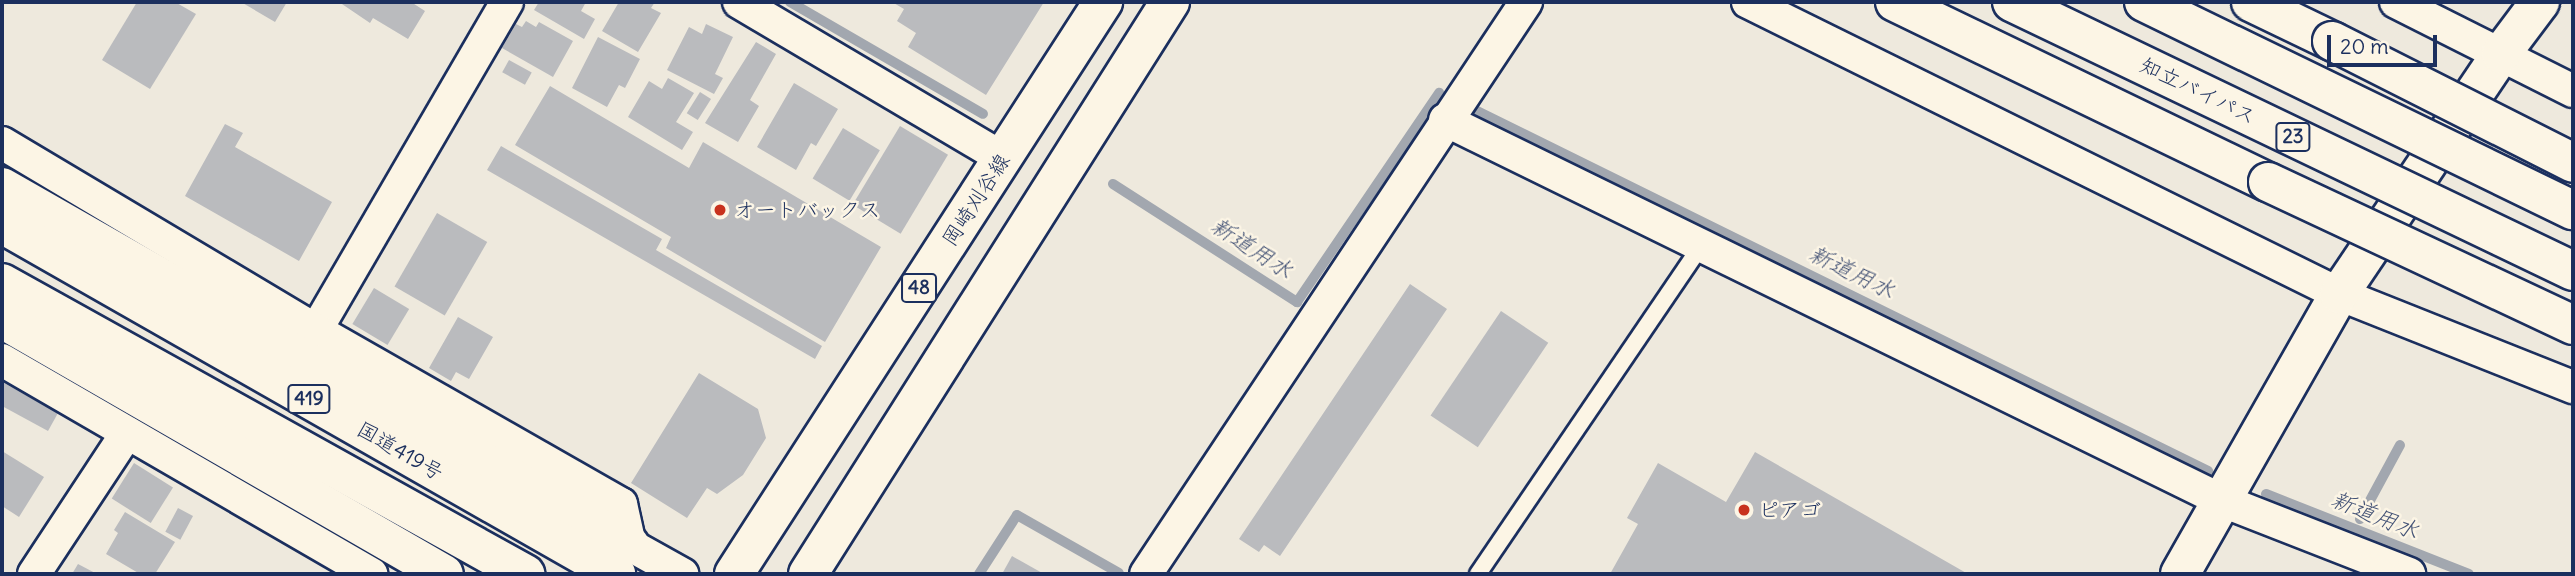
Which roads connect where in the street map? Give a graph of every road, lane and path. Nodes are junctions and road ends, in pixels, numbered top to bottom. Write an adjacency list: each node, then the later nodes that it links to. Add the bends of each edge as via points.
1 (507, 2): 28 (street)
2 (739, 2): 17 (street)
3 (1103, 2): 17 (main road, 岡崎刈谷線 / 48)
4 (1170, 2): 41 (main road)
5 (1526, 2): 15 (street)
6 (1748, 2): 25 (street)
7 (1895, 2): 27 (main road, bridge)
8 (2012, 2): 23 (main road, 知立バイパス / 23, bridge)
9 (2144, 2): 20 (main road, bridge)
10 (2250, 2): 18 (main road, bridge)
11 (2396, 2): 13 (street)
12 (2540, 2): 13 (main road)
13 (2501, 54): 14 (street); 25 (main road)
14 (2573, 91)
15 (1445, 120): 22 (street); 34 (street)
16 (2, 143): 28 (street)
17 (1003, 158): 40 (main road, 岡崎刈谷線 / 48)
18 (2573, 163)
19 (2, 187): 33 (main road)
20 (2573, 210)
21 (2, 224): 33 (main road, 国道419号 / 419)
22 (1702, 245): 32 (street); 42 (lane)
23 (2573, 271)
24 (2, 283): 38 (main road, 419)
25 (2339, 294): 30 (street); 32 (main road)
26 (2, 319): 37 (main road)
27 (2573, 325)
28 (317, 330): 33 (street, via 621,504)
29 (2, 360): 31 (street)
30 (2573, 387)
31 (127, 433): 35 (street); 36 (street)
32 (2222, 501): 43 (main road); 44 (street)
33 (623, 560): 39 (street)
34 (1156, 571)
35 (34, 574)
36 (372, 574)
37 (444, 574)
38 (525, 574)
39 (682, 574)
40 (734, 574)
41 (808, 574)
42 (1478, 574)
43 (2180, 574)
44 (2409, 574)

